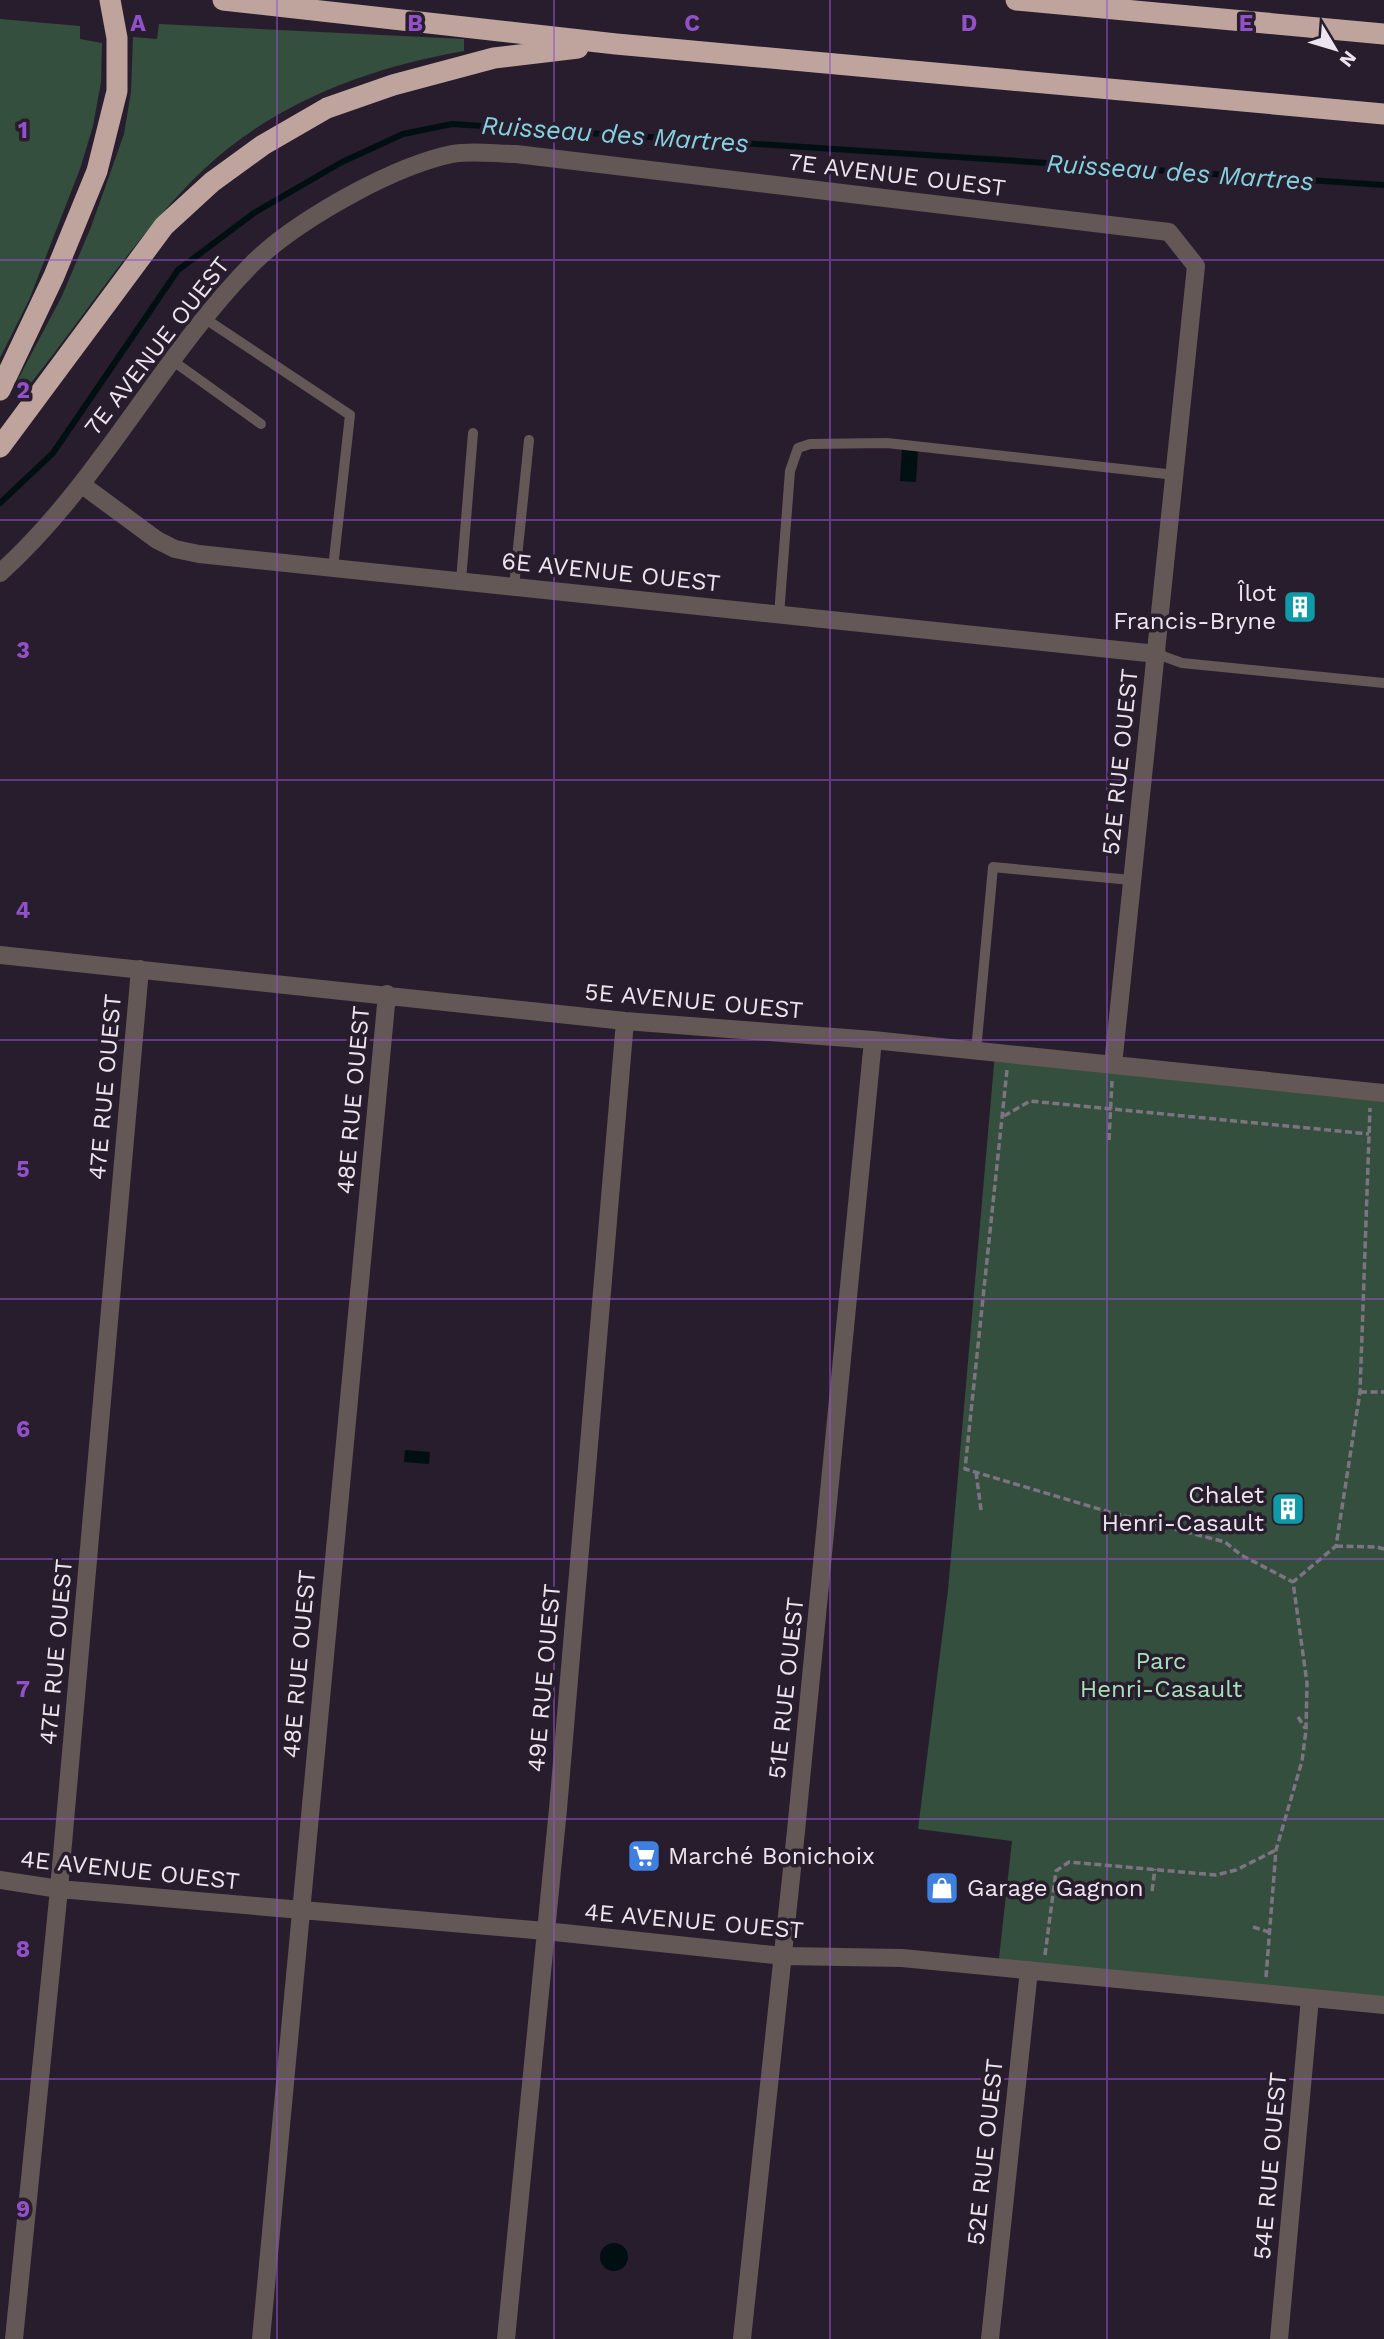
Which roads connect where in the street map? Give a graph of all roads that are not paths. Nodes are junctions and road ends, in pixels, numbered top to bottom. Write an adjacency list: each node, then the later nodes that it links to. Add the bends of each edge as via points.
1 (110, 0): 10 (highway, via 117,38 117,91 97,171)
2 (223, 0): 5 (highway)
3 (1016, 0): 4 (highway)
4 (1384, 34)
5 (616, 44): 6 (highway); 14 (highway, via 494,58 393,85 327,108 263,145 212,182 164,226)
6 (1384, 114)
7 (1168, 232): 8 (street, 7E AVENUE OUEST, via 516,154 454,154 385,176 317,213 256,260); 15 (street, 52E RUE OUEST, via 1196,266)
8 (204, 318): 9 (street, 7E AVENUE OUEST); 17 (lane, via 350,415)
9 (173, 361): 11 (lane); 16 (street, 7E AVENUE OUEST)
10 (0, 390)
11 (261, 424)
12 (473, 433): 19 (lane)
13 (529, 440): 20 (lane)
14 (0, 447)
15 (1175, 475): 21 (lane, via 887,443 798,448 792,464); 22 (street, 52E RUE OUEST)
16 (81, 484): 17 (street, 6E AVENUE OUEST, via 174,549); 18 (street, 7E AVENUE OUEST)
17 (333, 568): 19 (street, 6E AVENUE OUEST)
18 (0, 573)
19 (461, 581): 20 (street, 6E AVENUE OUEST)
20 (514, 587): 21 (street, 6E AVENUE OUEST)
21 (779, 615): 22 (street, 6E AVENUE OUEST)
22 (1157, 654): 23 (lane, via 1182,663); 24 (street, 52E RUE OUEST)
23 (1384, 683)
24 (1131, 880): 30 (lane, via 993,867); 31 (street, 52E RUE OUEST)
25 (0, 955): 26 (street, 5E AVENUE OUEST)
26 (140, 969): 27 (street, 5E AVENUE OUEST); 34 (street, 47E RUE OUEST)
27 (387, 994): 28 (street, 5E AVENUE OUEST); 35 (street, 48E RUE OUEST)
28 (625, 1021): 29 (street, 5E AVENUE OUEST); 36 (street, 49E RUE OUEST)
29 (873, 1040): 30 (street, 5E AVENUE OUEST); 37 (street, 51E RUE OUEST)
30 (976, 1051): 31 (street, 5E AVENUE OUEST)
31 (1113, 1065): 32 (street, 5E AVENUE OUEST)
32 (1377, 1093)
33 (0, 1880): 34 (street, 4E AVENUE OUEST)
34 (59, 1889): 35 (street, 4E AVENUE OUEST); 41 (street, 47E RUE OUEST)
35 (300, 1912): 36 (street, 4E AVENUE OUEST); 42 (street, 48E RUE OUEST)
36 (545, 1931): 37 (street, 4E AVENUE OUEST); 43 (street, 49E RUE OUEST)
37 (783, 1956): 38 (street, 4E AVENUE OUEST, via 902,1958); 44 (street, 51E RUE OUEST)
38 (1036, 1971): 39 (street, 4E AVENUE OUEST); 45 (street, 52E RUE OUEST)
39 (1310, 1998): 40 (street, 4E AVENUE OUEST); 46 (street, 54E RUE OUEST)
40 (1384, 2005)
41 (14, 2339)
42 (261, 2339)
43 (506, 2339)
44 (742, 2339)
45 (990, 2339)
46 (1279, 2339)

